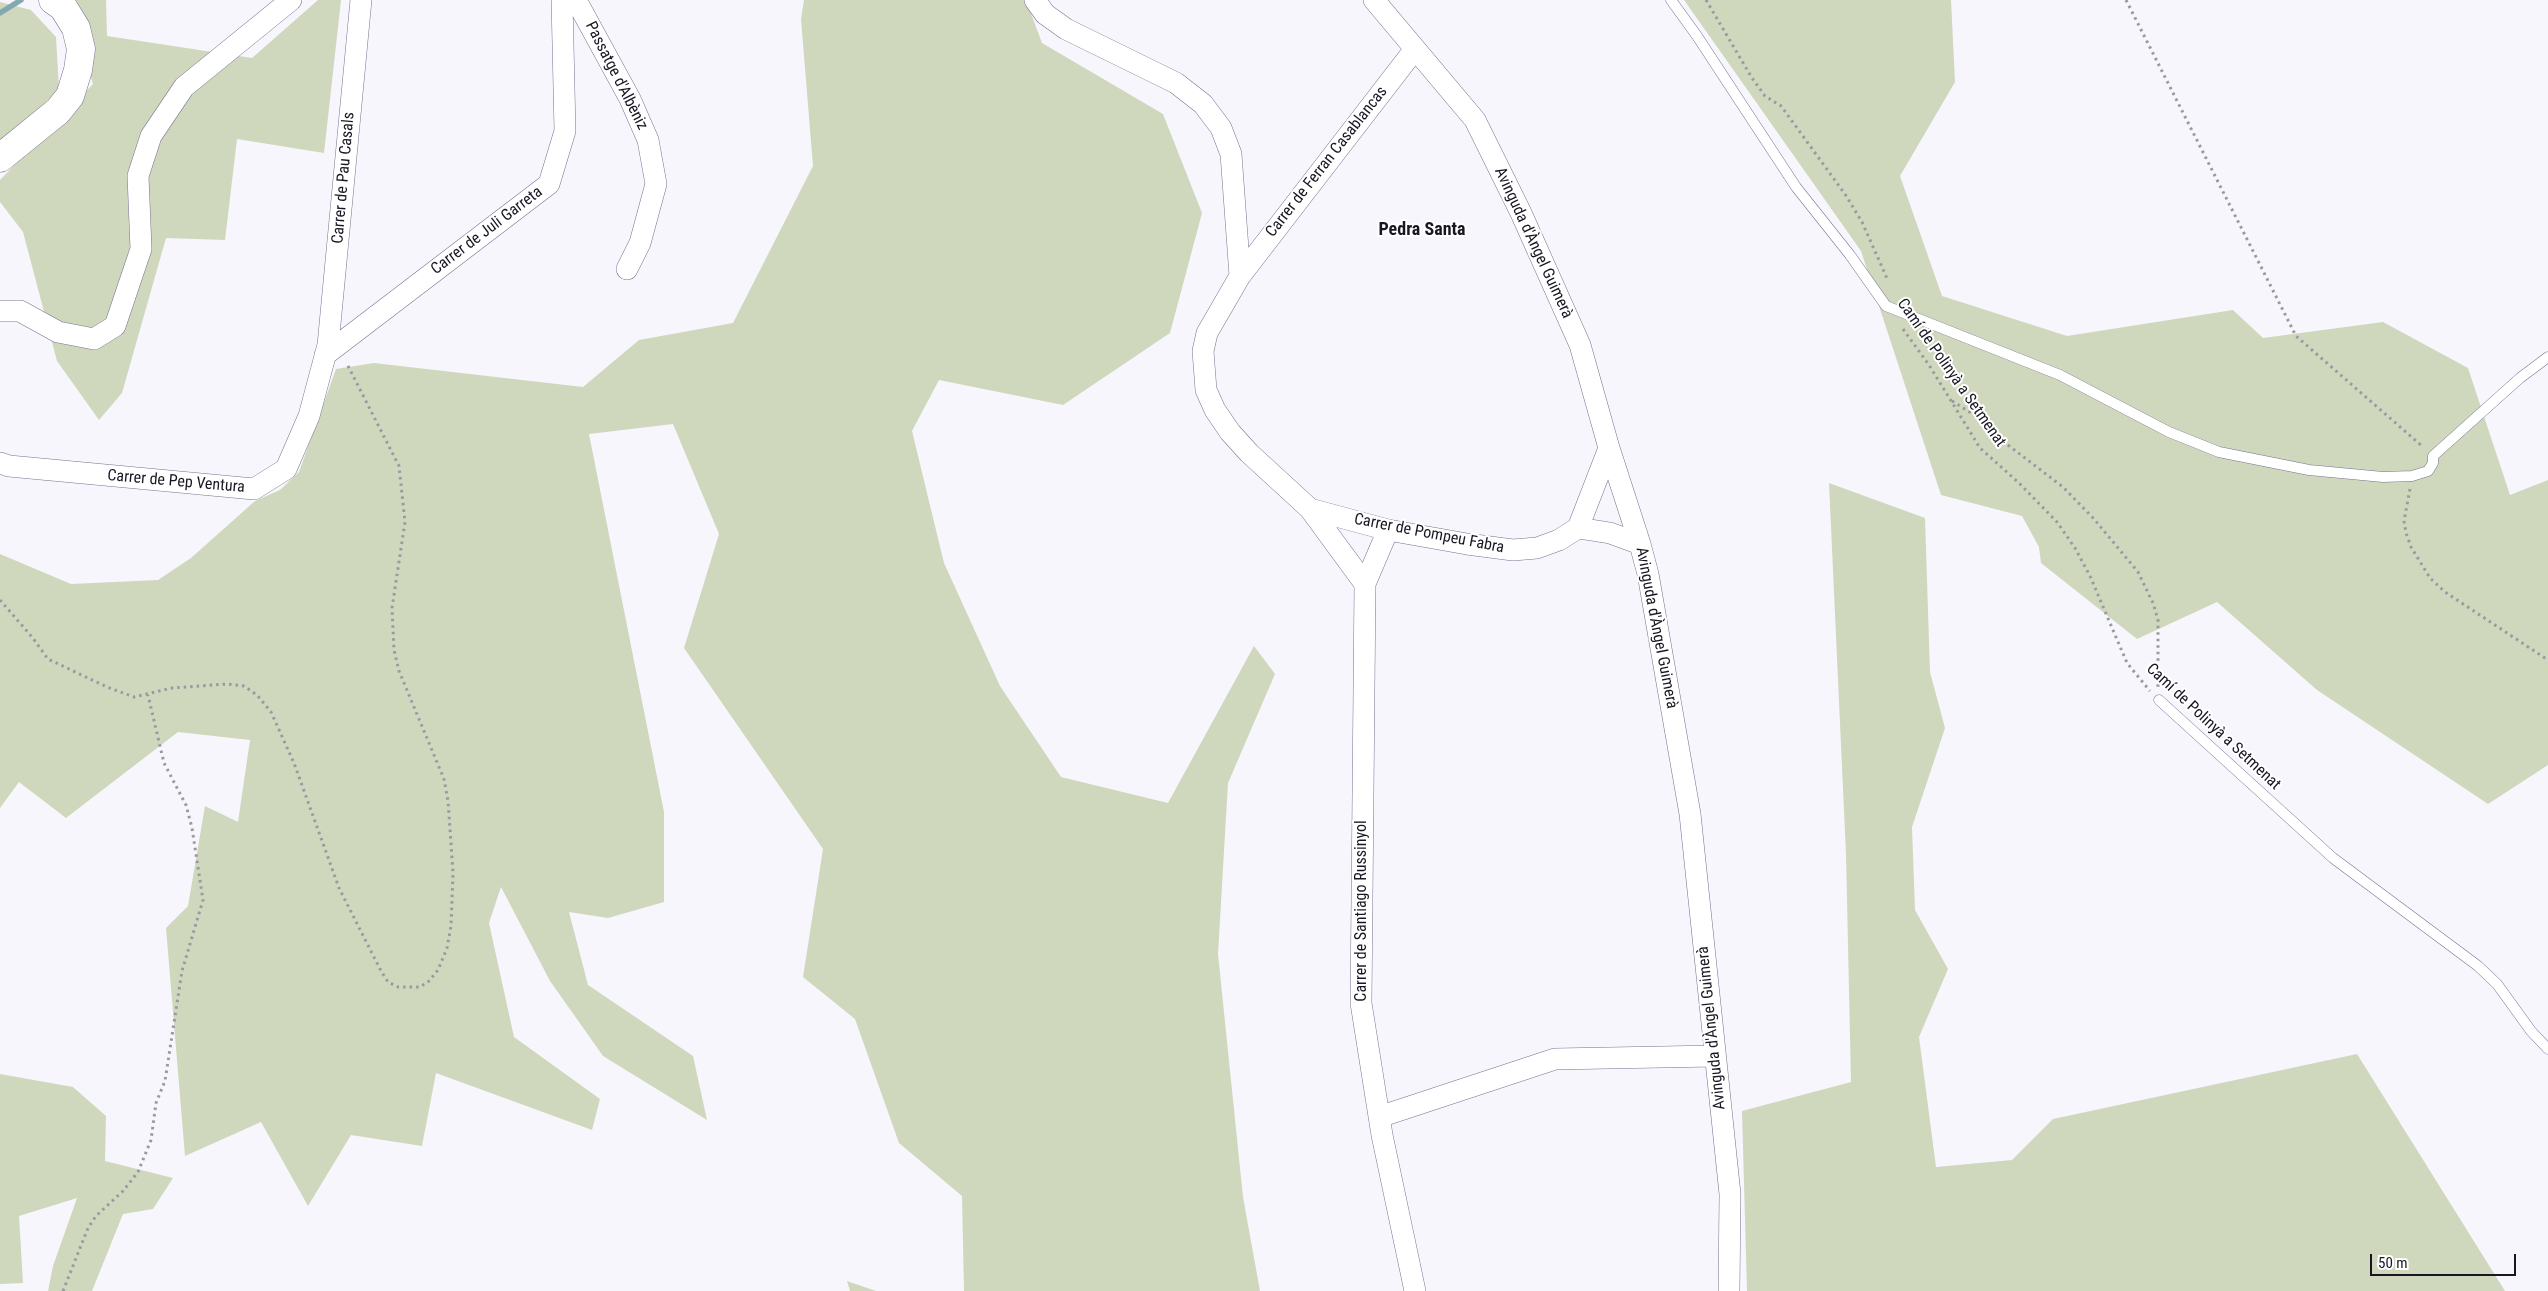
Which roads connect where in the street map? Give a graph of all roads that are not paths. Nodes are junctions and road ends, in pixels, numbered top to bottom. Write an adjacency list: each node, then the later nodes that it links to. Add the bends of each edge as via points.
1 (53, 0): 10 (main road, via 63,7 76,28 81,49 70,96 52,116)
2 (291, 0): 13 (street, via 184,87 151,136 138,176 141,249 115,326 94,339 58,332 20,311)
3 (361, 0): 14 (street, Carrer de Pau Casals, via 329,336)
4 (562, 0): 14 (street, Carrer de Juli Garreta, via 565,131 549,184)
5 (576, 0): 11 (street, Passatge d'Albèniz, via 630,100 649,149 656,184 640,243)
6 (1035, 0): 12 (street, via 1066,30 1176,83 1203,104 1217,122 1231,154)
7 (1670, 0): 15 (lane, Camí de Polinyà a Setmenat, via 1698,36 1796,186 1886,306 2060,375 2169,432 2219,452 2309,470 2383,477 2412,476 2428,471 2433,456)
8 (1382, 4): 9 (street, Avinguda d'Àngel Guimerà)
9 (1415, 48): 12 (street, Carrer de Ferran Casablancas); 16 (street, Avinguda d'Àngel Guimerà, via 1475,120 1516,204 1580,346)
10 (0, 158)
11 (627, 269)
12 (1240, 276): 18 (street, via 1207,333 1202,351 1206,390 1215,410 1248,453)
13 (0, 311)
14 (333, 350): 17 (street, Carrer de Pep Ventura, via 286,469 254,489)
15 (2548, 357)
16 (1609, 448): 19 (street); 21 (street, Avinguda d'Àngel Guimerà)
17 (0, 463)
18 (1310, 509): 20 (street, Carrer de Pompeu Fabra); 22 (street)
19 (1578, 528): 20 (street, Carrer de Pompeu Fabra, via 1549,545 1513,550); 21 (street)
20 (1388, 530): 22 (street, Carrer de Santiago Russinyol)
21 (1640, 544): 25 (street, Avinguda d'Àngel Guimerà, via 1690,814)
22 (1365, 584): 26 (street, Carrer de Santiago Russinyol, via 1361,1002)
23 (2159, 700): 24 (lane, Camí de Polinyà a Setmenat, via 2333,858 2478,966 2497,984)
24 (2548, 1050)
25 (1715, 1056): 26 (street, via 1555,1060); 28 (street, Avinguda d'Àngel Guimerà, via 1730,1194)
26 (1379, 1117): 27 (street, Carrer de Santiago Russinyol)
27 (1415, 1291)
28 (1729, 1291)

